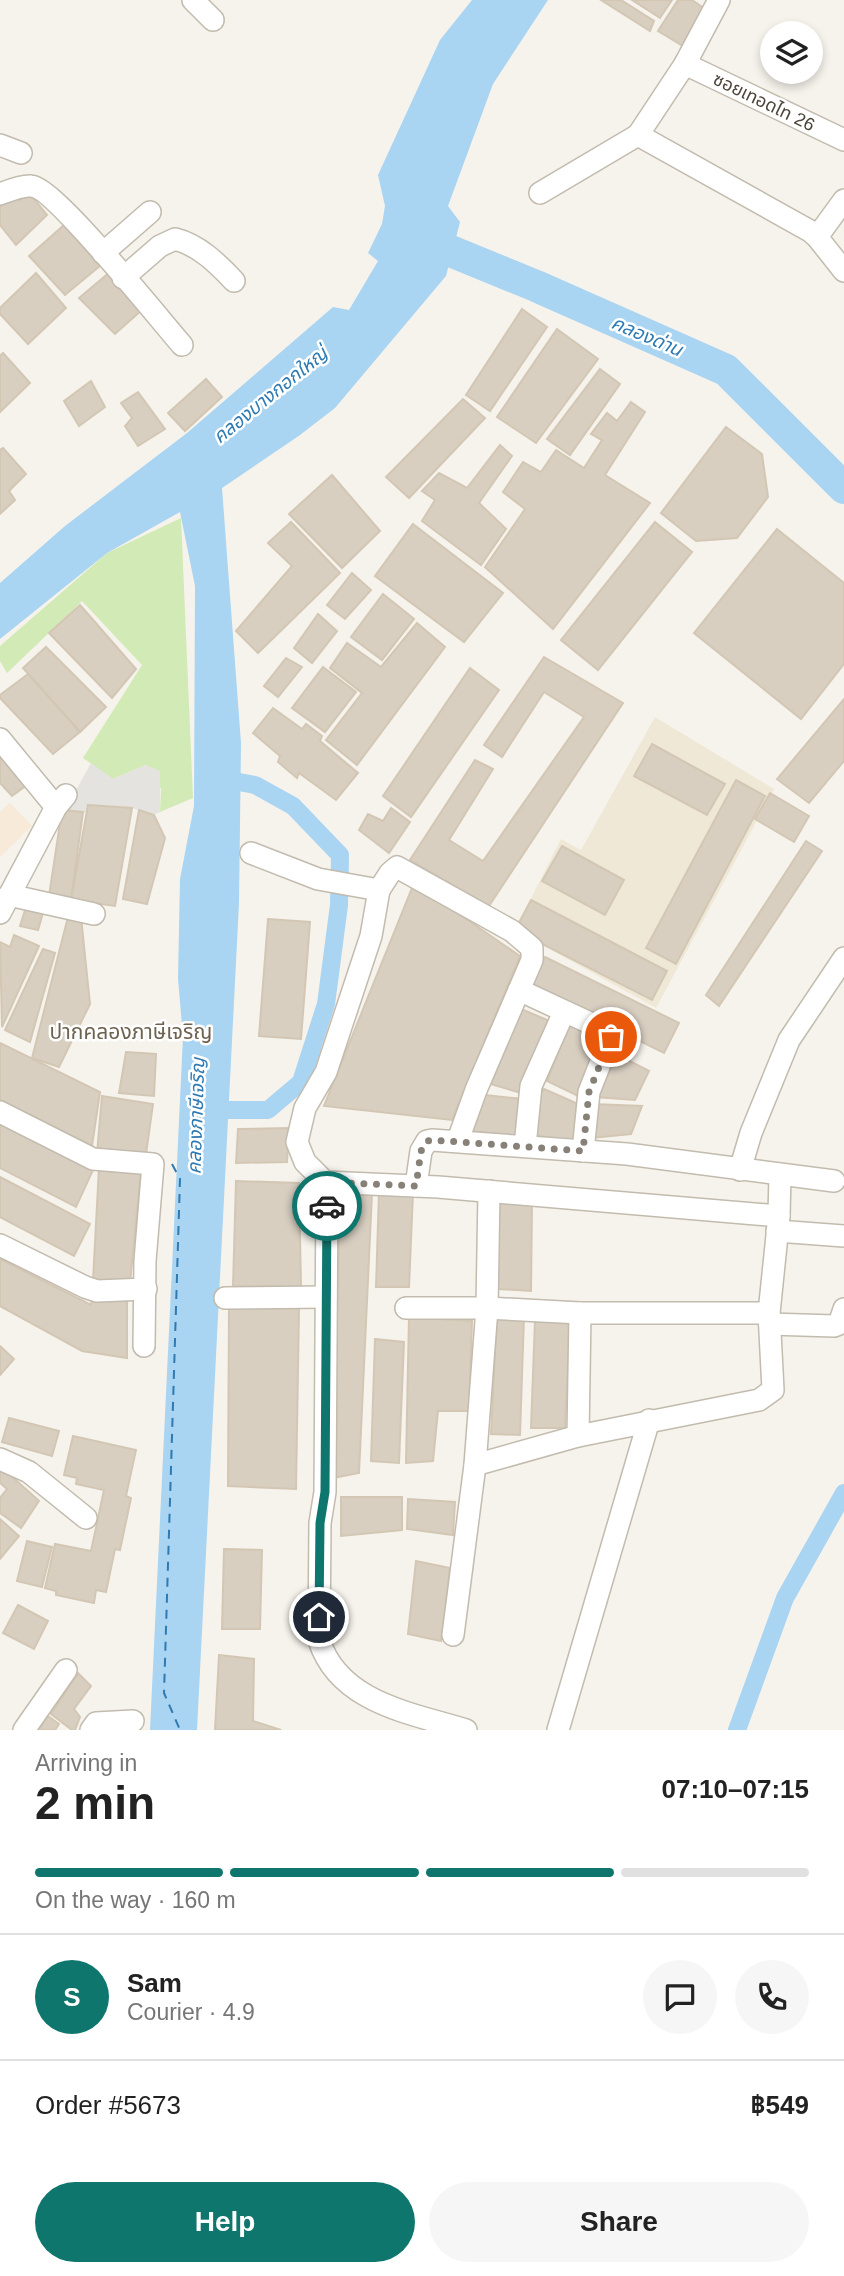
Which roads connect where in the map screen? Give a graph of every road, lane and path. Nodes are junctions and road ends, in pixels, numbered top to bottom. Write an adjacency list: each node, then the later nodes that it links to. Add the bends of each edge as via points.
1 (193, 0): 3 (street)
2 (719, 0): 4 (street)
3 (214, 20)
4 (685, 64): 5 (street); 6 (street, ซอยเทอดไท 26)
5 (638, 135): 9 (street); 13 (street)
6 (844, 140)
7 (0, 145): 8 (street)
8 (21, 153)
9 (540, 193)
10 (0, 194): 14 (street, via 31,186 43,190)
11 (844, 200): 13 (street)
12 (150, 212): 14 (street)
13 (817, 237): 15 (street)
14 (103, 253): 16 (street)
15 (844, 271)
16 (123, 278): 17 (street, via 160,246 176,239 218,264); 18 (street)
17 (234, 281)
18 (182, 345)
19 (0, 739): 22 (street, via 61,801)
20 (251, 853): 21 (street, via 318,879)
21 (371, 888): 25 (street, via 397,867 519,937 532,948 532,960); 34 (street, via 371,936 326,1072 305,1108 297,1142 310,1168)
22 (5, 904): 23 (street)
23 (94, 914)
24 (844, 958): 31 (street, via 789,1040)
25 (519, 990): 26 (street); 28 (street)
26 (564, 1012): 29 (street, via 531,1086); 30 (street, via 611,1037 589,1092)
27 (0, 1112): 40 (street, via 93,1159 153,1164)
28 (458, 1140): 29 (street); 35 (street, via 427,1141)
29 (525, 1146): 30 (street)
30 (583, 1151): 31 (street)
31 (740, 1170): 32 (street)
32 (780, 1175): 33 (street); 37 (street)
33 (834, 1181)
34 (325, 1182): 35 (street); 41 (street)
35 (416, 1186): 36 (street)
36 (489, 1191): 37 (street); 44 (street)
37 (778, 1223): 38 (street); 47 (street)
38 (844, 1236)
39 (0, 1245): 40 (street, via 97,1291)
40 (146, 1289): 48 (street)
41 (326, 1297): 42 (street); 59 (street, via 319,1640 325,1658 369,1700)
42 (225, 1298)
43 (407, 1308): 44 (street)
44 (487, 1308): 46 (street); 52 (street)
45 (844, 1310): 47 (street, via 834,1326)
46 (580, 1313): 47 (street); 50 (street)
47 (770, 1319): 49 (street, via 770,1394 760,1400)
48 (144, 1346)
49 (649, 1420): 50 (street); 60 (street)
50 (578, 1436): 52 (street)
51 (0, 1459): 53 (street, via 29,1472)
52 (475, 1465): 54 (street)
53 (86, 1518)
54 (453, 1635)
55 (66, 1670): 57 (street)
56 (133, 1721): 58 (street, via 96,1723)
57 (24, 1730)
58 (91, 1730)
59 (466, 1730)
60 (558, 1730)

